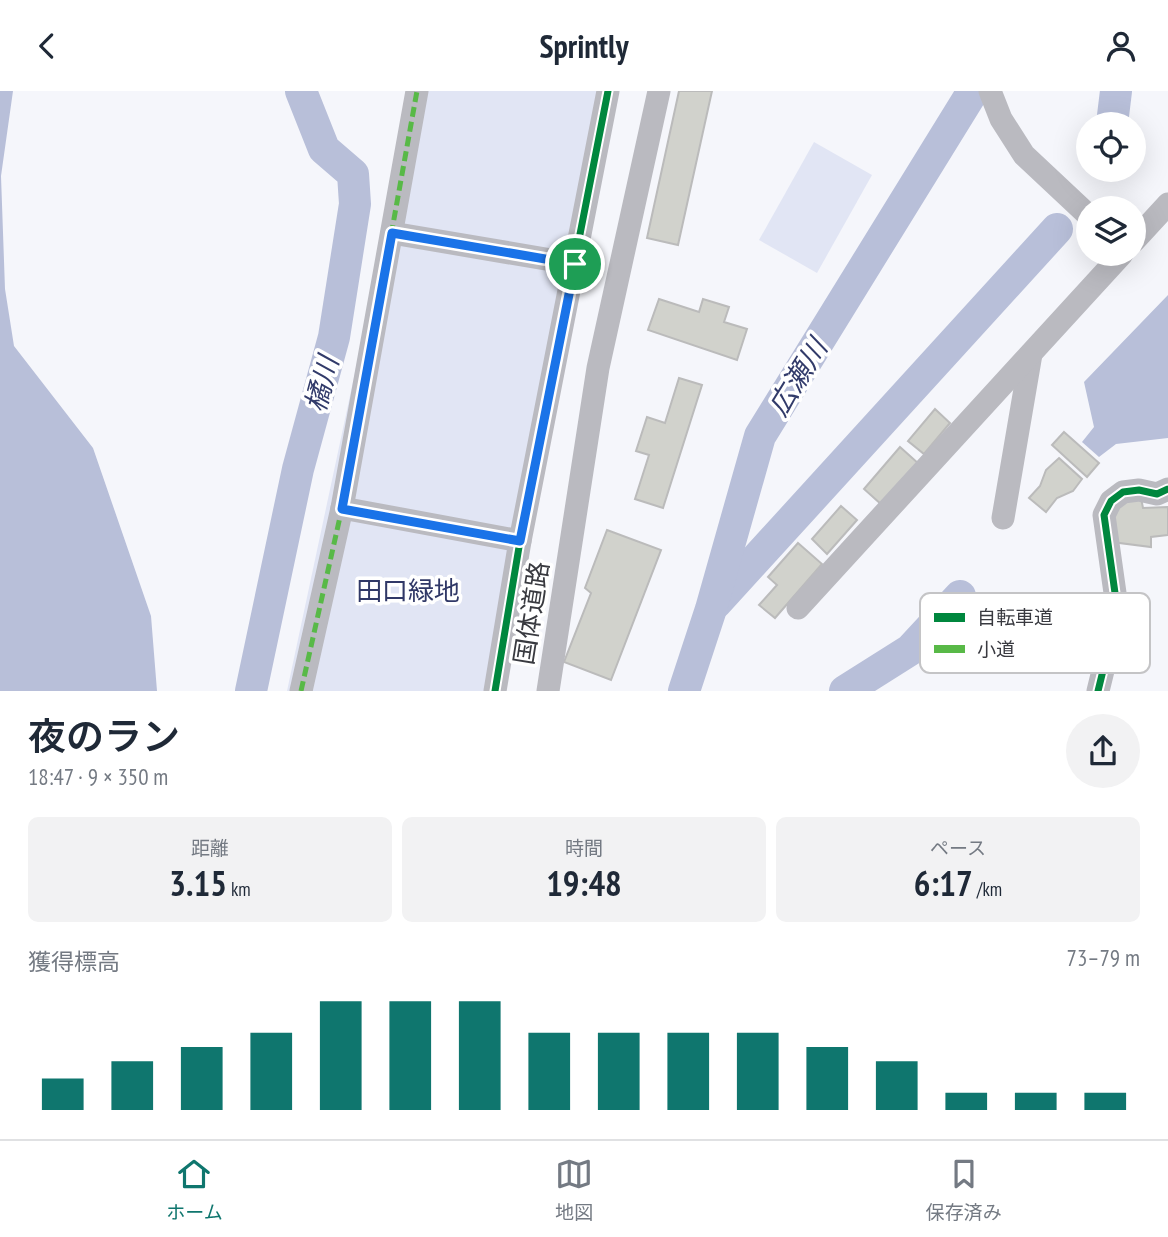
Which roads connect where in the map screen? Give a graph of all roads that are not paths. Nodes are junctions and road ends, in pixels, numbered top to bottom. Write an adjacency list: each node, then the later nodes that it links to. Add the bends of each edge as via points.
1 (417, 91): 8 (street)
2 (608, 91): 9 (street)
3 (659, 91): 21 (street, 国体道路, via 598,368)
4 (990, 91): 5 (street, via 1024,155)
5 (1076, 204)
6 (1168, 204): 7 (street)
7 (1146, 228)
8 (392, 233): 9 (street); 13 (street)
9 (575, 264): 15 (street)
10 (1111, 266): 11 (street)
11 (1031, 353): 14 (street); 17 (street)
12 (1168, 489): 16 (street, via 1157,494 1124,492 1111,501 1104,515)
13 (342, 509): 15 (street); 19 (street)
14 (1003, 518)
15 (520, 541): 20 (street)
16 (1115, 593)
17 (798, 608)
18 (1102, 673): 22 (street)
19 (301, 691)
20 (495, 691)
21 (548, 691)
22 (1098, 691)

